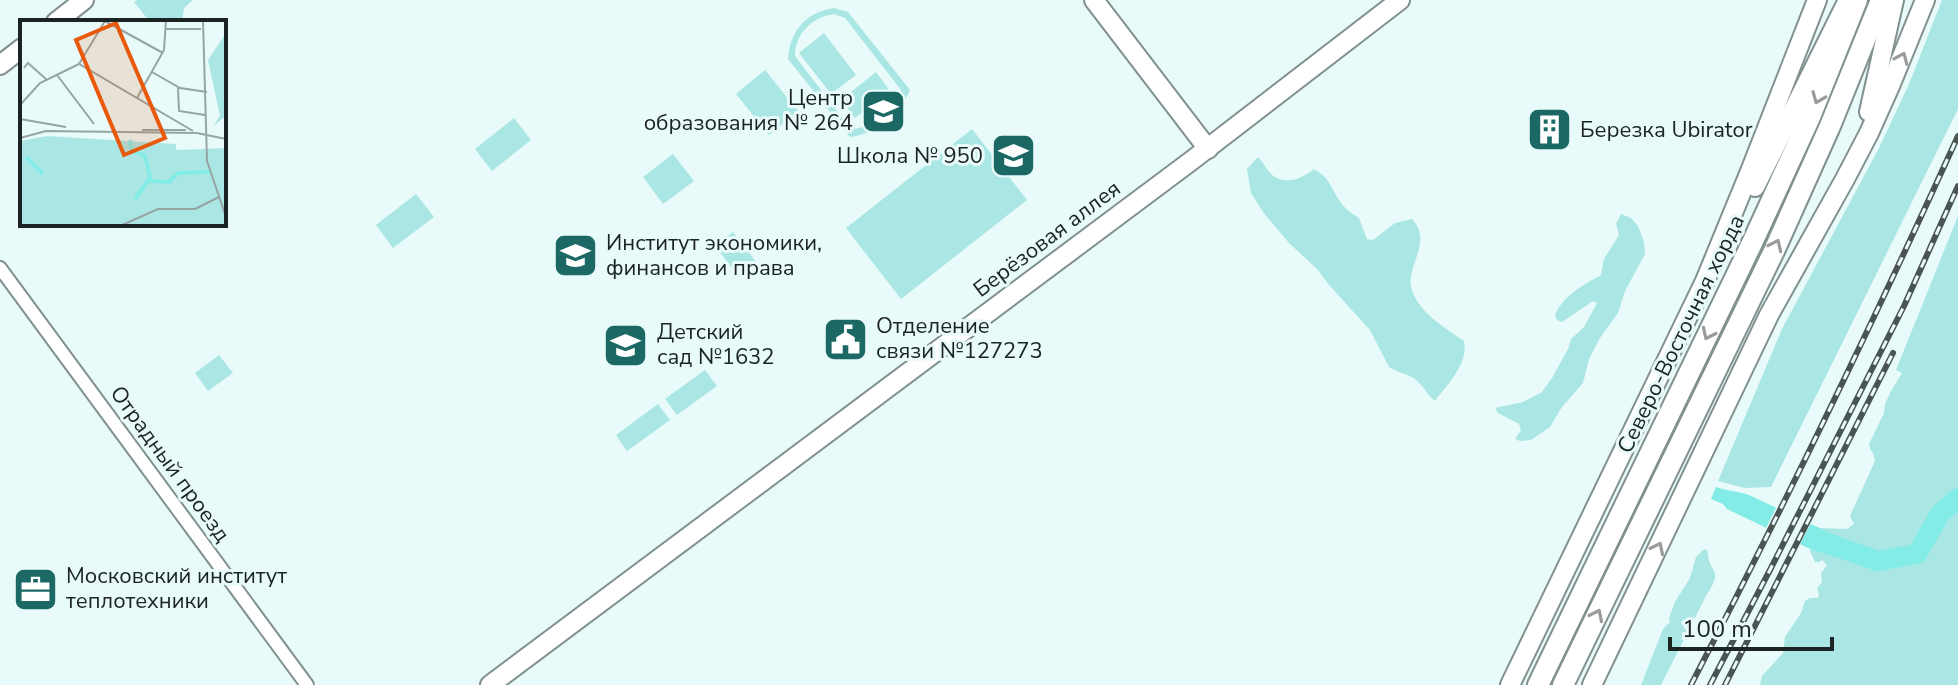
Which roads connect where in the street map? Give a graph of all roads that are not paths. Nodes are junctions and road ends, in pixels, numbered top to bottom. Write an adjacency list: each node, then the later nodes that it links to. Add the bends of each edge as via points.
1 (84, 0): 10 (main road)
2 (1094, 0): 13 (main road)
3 (1400, 0): 13 (main road, Берёзовая аллея)
4 (1817, 0): 16 (main road)
5 (1848, 0): 16 (main road)
6 (1857, 0): 22 (main road, Северо-Восточная хорда, one-way to 22, via 1753,241)
7 (1881, 0): 23 (main road, one-way to 7, via 1774,251)
8 (1894, 0): 14 (main road, via 1870,107)
9 (1925, 0): 14 (main road, one-way to 9)
10 (59, 20)
11 (20, 50): 12 (main road)
12 (0, 65)
13 (1208, 149): 17 (main road, Берёзовая аллея)
14 (1845, 179): 24 (main road, one-way to 14, via 1769,315)
15 (0, 268): 18 (street, Отрадный проезд)
16 (1705, 281): 21 (main road)
17 (564, 629): 19 (main road, Берёзовая аллея); 20 (main road)
18 (307, 685)
19 (490, 685)
20 (513, 685)
21 (1510, 685)
22 (1538, 685)
23 (1563, 685)
24 (1592, 685)

